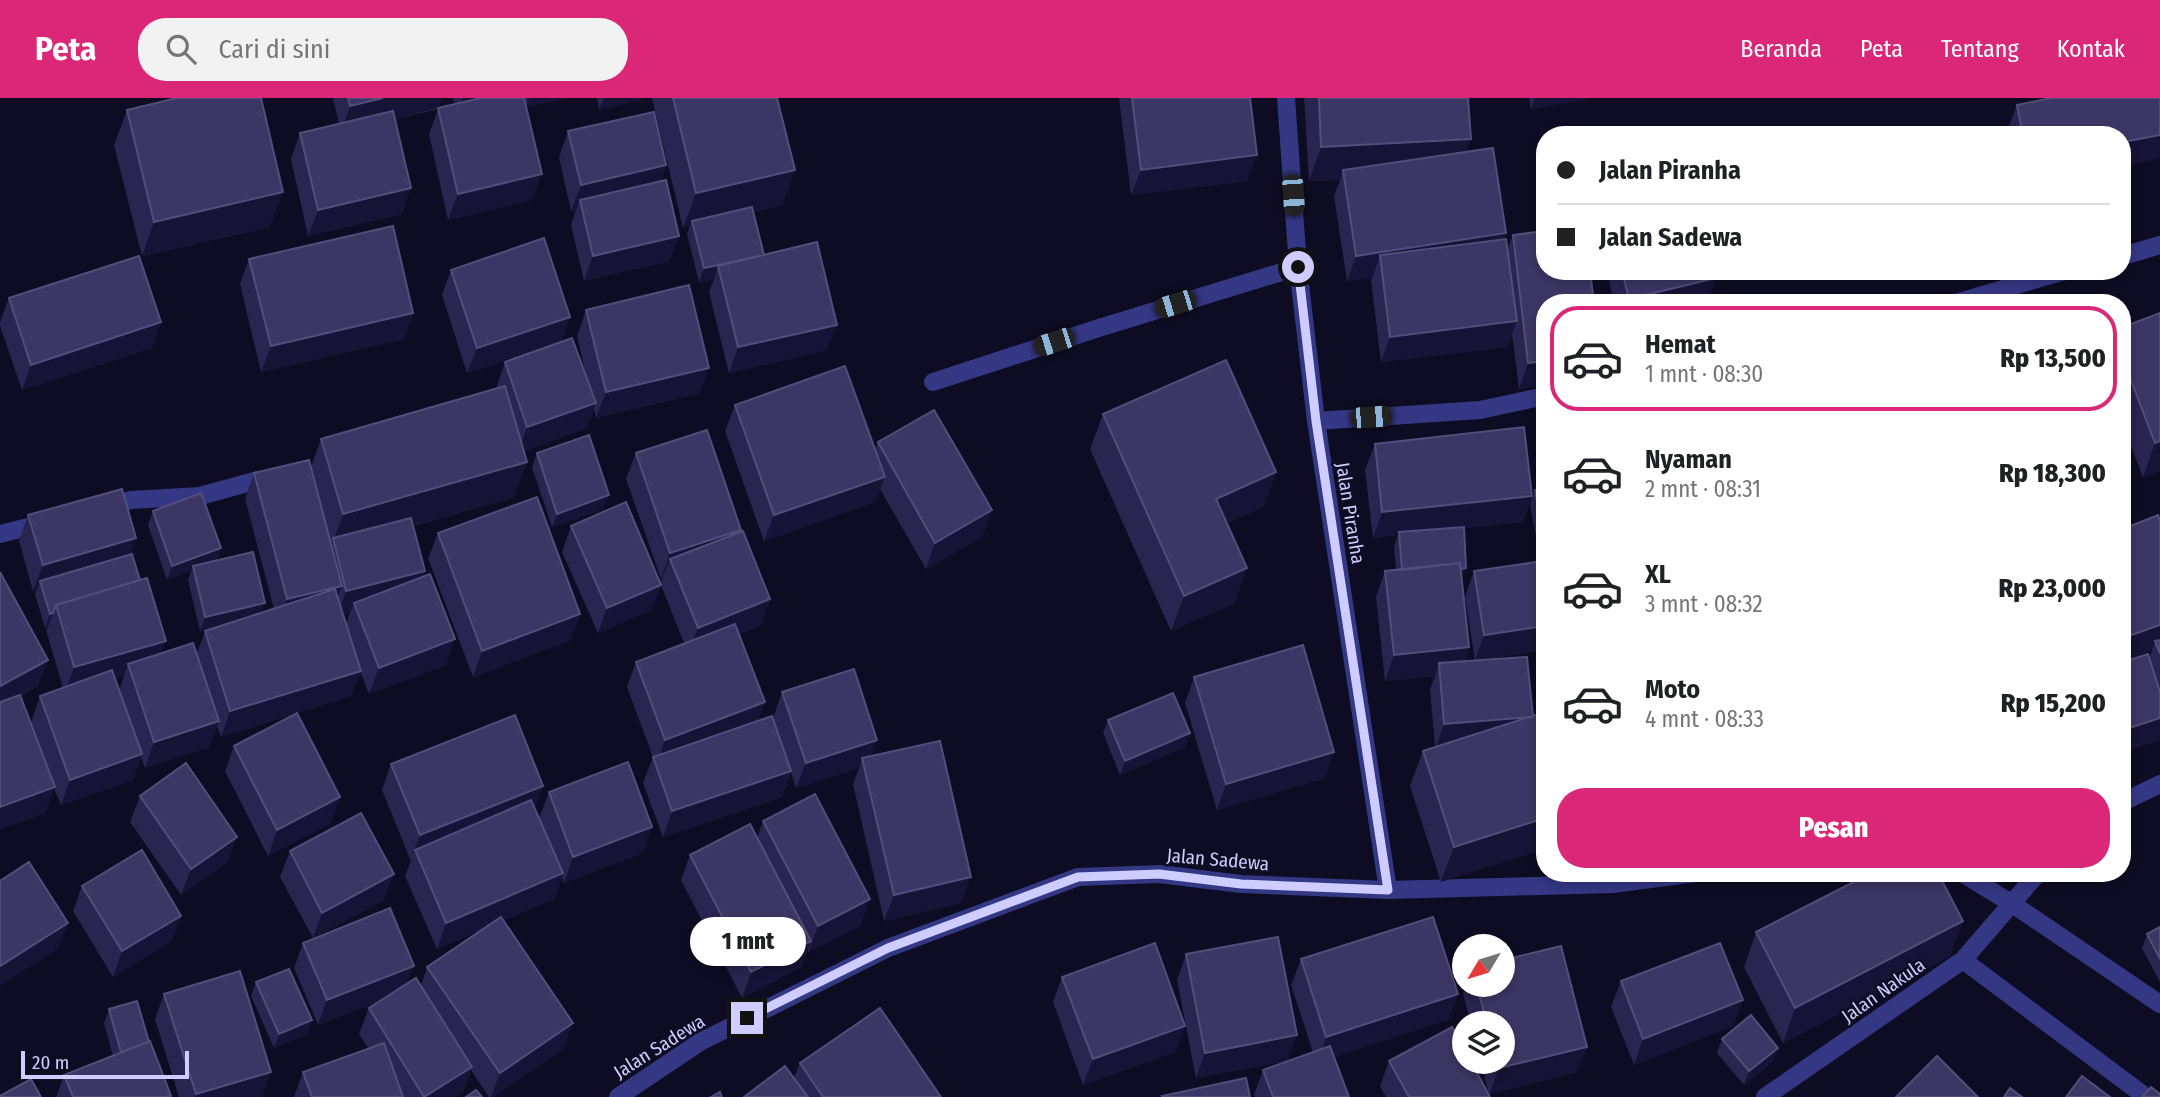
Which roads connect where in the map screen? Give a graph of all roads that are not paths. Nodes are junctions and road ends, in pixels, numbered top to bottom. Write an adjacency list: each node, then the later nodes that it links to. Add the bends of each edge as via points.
1 (1286, 98): 4 (street, Jalan Piranha)
2 (2160, 246): 3 (street)
3 (2131, 254)
4 (1298, 267): 7 (street); 9 (street, Jalan Piranha)
5 (2034, 280): 6 (street)
6 (1986, 294)
7 (933, 382)
8 (1536, 398): 9 (street, via 1480,410)
9 (1316, 421): 19 (street, Jalan Piranha)
10 (258, 480): 11 (street, via 200,496 131,500)
11 (93, 510)
12 (55, 520): 13 (street)
13 (0, 534)
14 (2160, 784): 15 (street)
15 (2131, 798)
16 (1628, 882): 19 (street, Jalan Sadewa)
17 (1977, 882): 20 (street)
18 (2030, 882): 20 (street, Jalan Nakula)
19 (1388, 890): 23 (street, Jalan Sadewa, via 1241,884 1159,874 1078,877 888,948 700,1042)
20 (2011, 903): 21 (street, Jalan Nakula); 22 (street)
21 (1963, 960): 24 (street, Jalan Nakula); 25 (street)
22 (2160, 1003)
23 (618, 1097)
24 (1766, 1097)
25 (2146, 1097)

